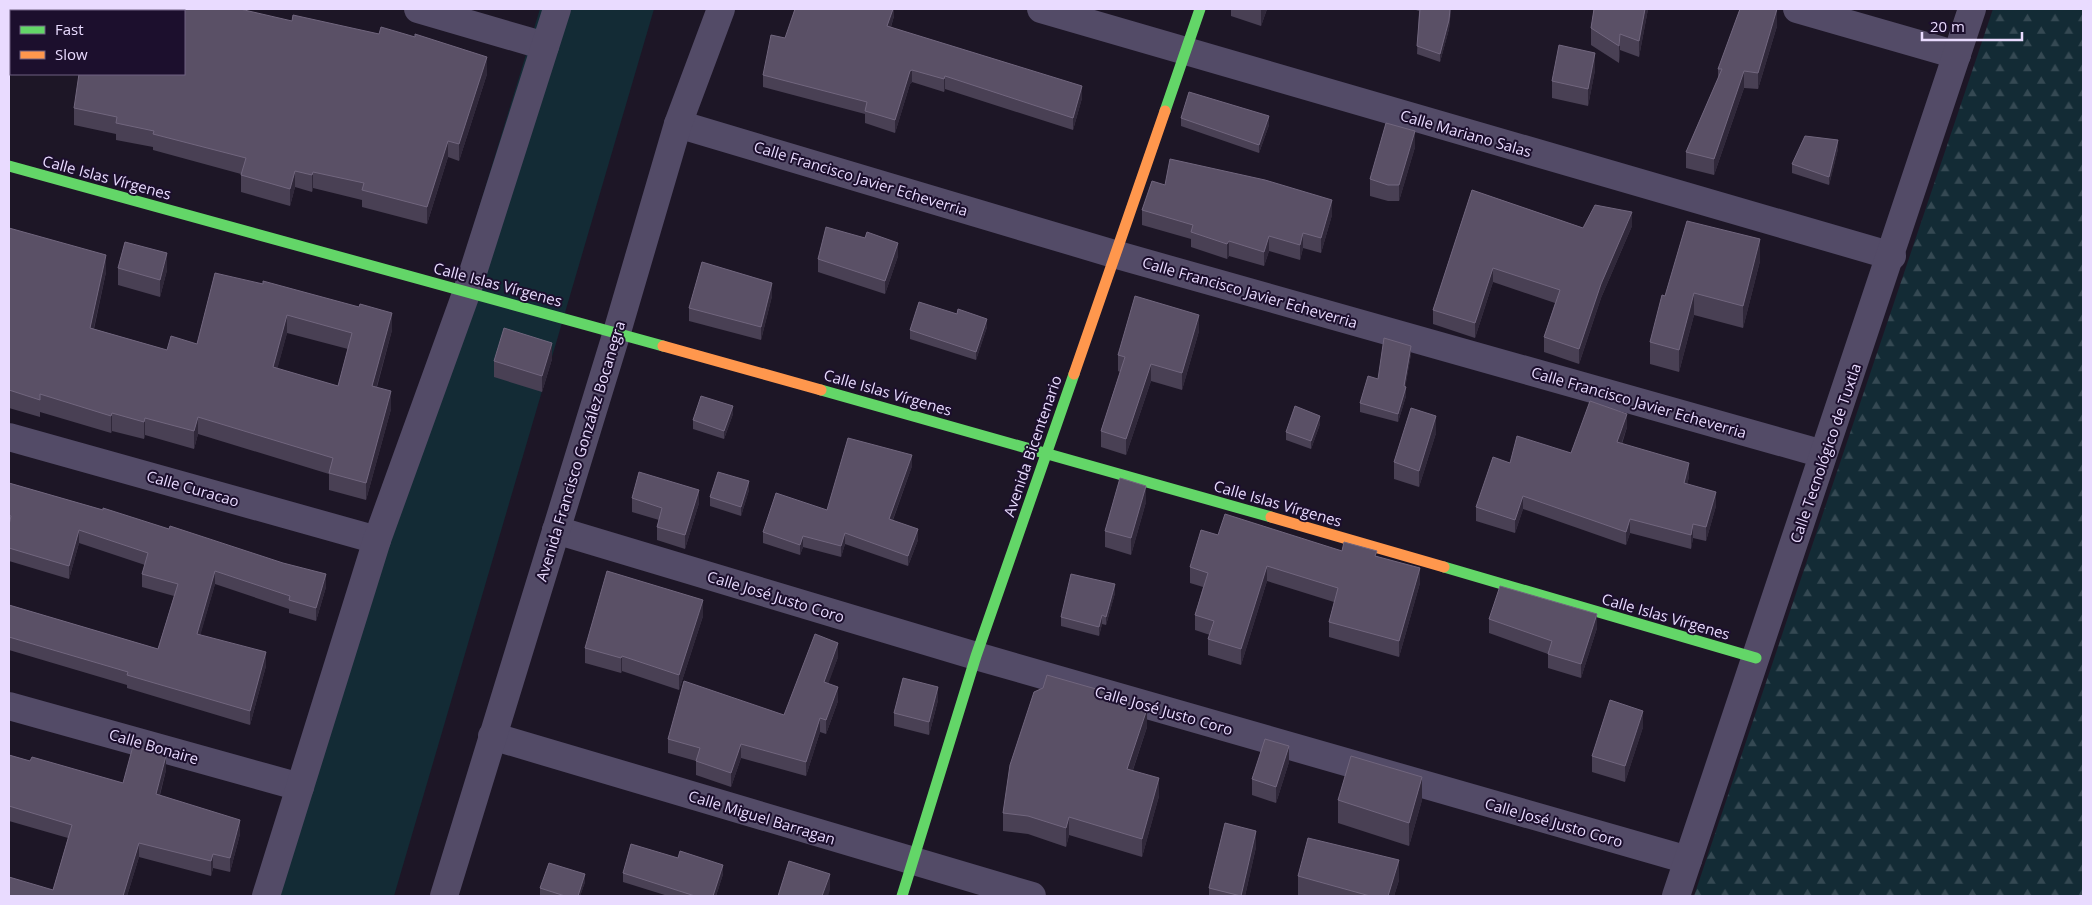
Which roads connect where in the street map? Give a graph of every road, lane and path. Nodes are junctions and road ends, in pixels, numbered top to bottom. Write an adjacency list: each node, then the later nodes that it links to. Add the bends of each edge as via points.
1 (418, 9): 8 (street)
2 (557, 9): 8 (street)
3 (721, 9): 11 (street, Avenida Francisco González Bocanegra)
4 (1041, 9): 9 (street, Calle Mariano Salas)
5 (1200, 9): 9 (street, Avenida Bicentenario)
6 (1797, 9): 10 (street)
7 (1972, 9): 10 (street, Calle Tecnológico de Tuxtla)
8 (545, 46): 15 (street)
9 (1186, 52): 13 (street, Avenida Bicentenario); 14 (street, Calle Mariano Salas)
10 (1957, 55): 14 (street, Calle Tecnológico de Tuxtla)
11 (678, 124): 13 (street, Calle Francisco Javier Echeverria); 16 (street, Avenida Francisco González Bocanegra)
12 (9, 166): 15 (street, Calle Islas Vírgenes)
13 (1114, 254): 18 (street, Avenida Bicentenario); 19 (street, Calle Francisco Javier Echeverria)
14 (1892, 256): 19 (street, Calle Tecnológico de Tuxtla)
15 (467, 291): 16 (street, Calle Islas Vírgenes); 21 (street)
16 (617, 332): 18 (street, Calle Islas Vírgenes); 20 (street, Avenida Francisco González Bocanegra)
17 (9, 437): 21 (street, Calle Curacao)
18 (1047, 452): 22 (street, Avenida Bicentenario); 23 (street, Calle Islas Vírgenes)
19 (1823, 454): 23 (street, Calle Tecnológico de Tuxtla)
20 (556, 530): 22 (street, Calle José Justo Coro); 25 (street, Avenida Francisco González Bocanegra)
21 (377, 540): 26 (street)
22 (976, 656): 27 (street, Calle José Justo Coro); 28 (street, Avenida Bicentenario)
23 (1756, 658): 27 (street, Calle Tecnológico de Tuxtla)
24 (9, 706): 26 (street, Calle Bonaire)
25 (492, 736): 28 (street, Calle Miguel Barragan); 30 (street, Avenida Francisco González Bocanegra)
26 (300, 787): 29 (street)
27 (1688, 860): 33 (street, Calle Tecnológico de Tuxtla)
28 (914, 862): 31 (street, Avenida Bicentenario); 32 (street, Calle Miguel Barragan)
29 (266, 896)
30 (444, 896)
31 (902, 896)
32 (1032, 896)
33 (1676, 896)

